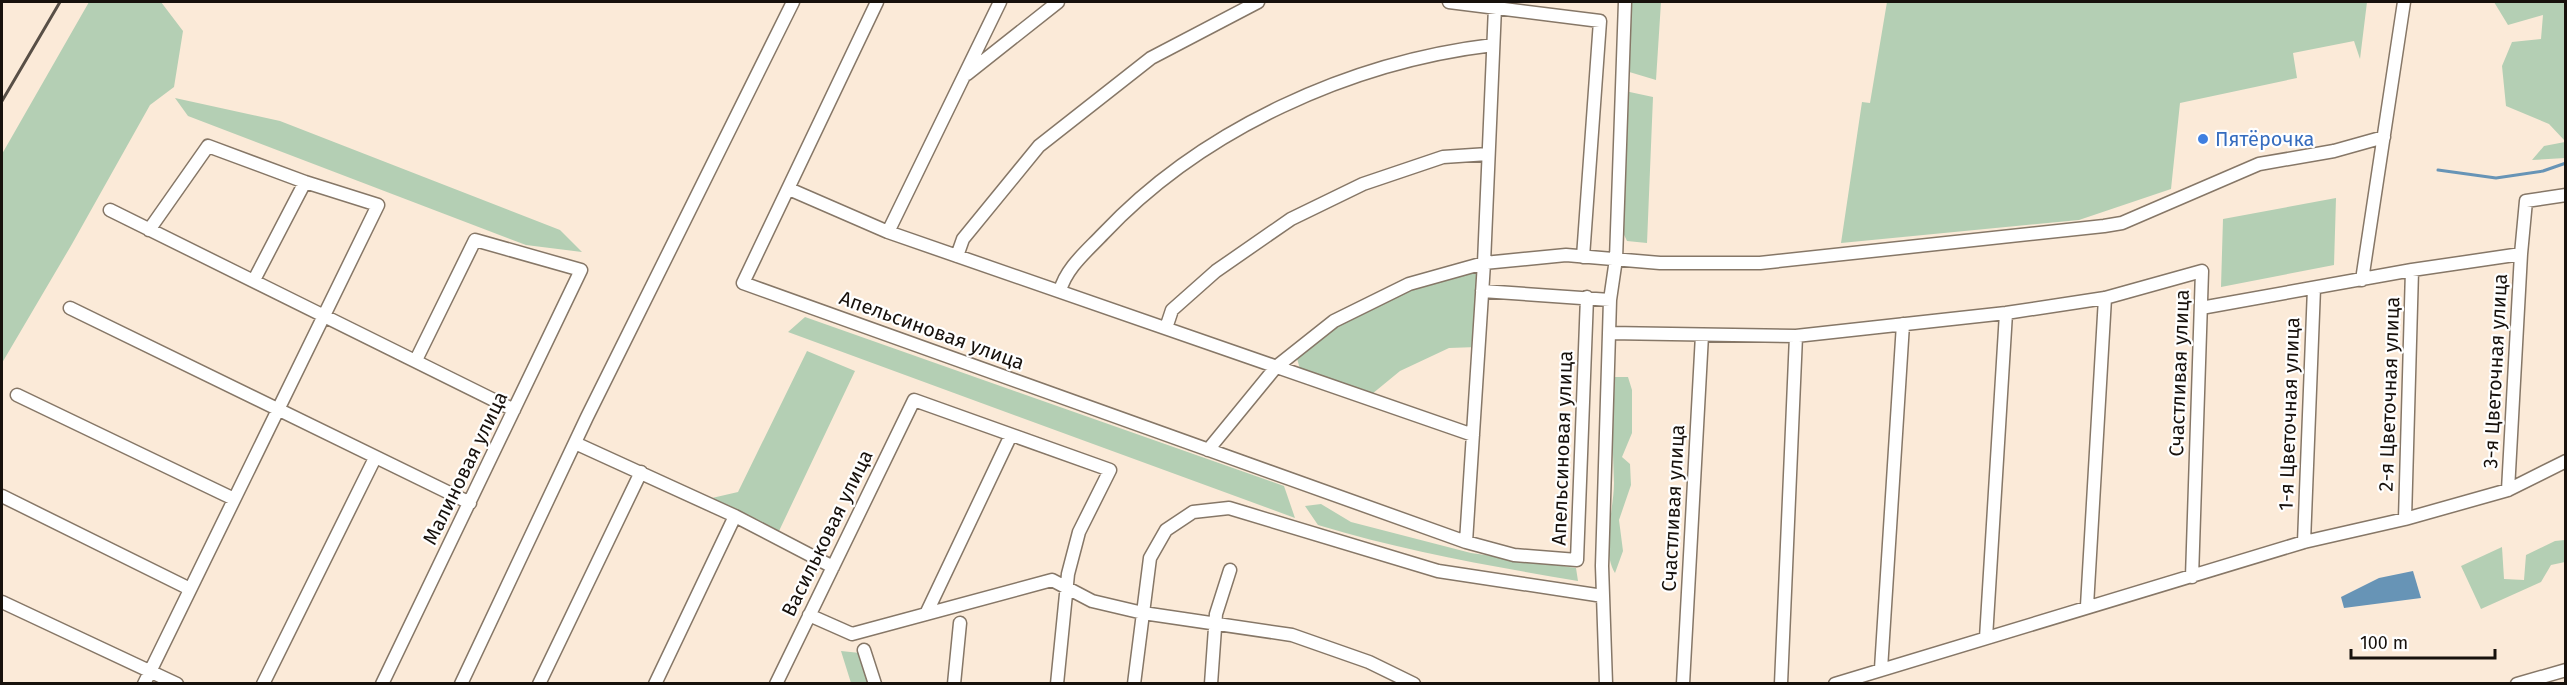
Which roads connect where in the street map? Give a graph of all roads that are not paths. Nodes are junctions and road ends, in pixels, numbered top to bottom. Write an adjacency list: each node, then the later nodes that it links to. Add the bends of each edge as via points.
1 (793, 2): 50 (street)
2 (877, 2): 15 (street, Апельсиновая улица)
3 (1000, 2): 11 (street)
4 (1058, 2): 11 (street)
5 (1258, 2): 21 (street, via 1151,58 1039,146 963,239)
6 (1449, 2): 9 (street)
7 (1625, 2): 23 (street)
8 (2404, 2): 12 (street)
9 (1495, 7): 10 (street); 22 (street, via 1600,21)
10 (1493, 45): 13 (street); 29 (street, via 1458,49 1363,74 1293,100 1204,148 1124,212 1078,261 1063,280)
11 (965, 75): 19 (street)
12 (2384, 137): 23 (street, via 2334,152 2259,164 2122,223 2104,226 1760,263 1705,265); 27 (street)
13 (1488, 154): 24 (street); 39 (street, via 1433,160 1363,184 1291,219 1216,271 1172,310)
14 (305, 182): 18 (street, via 208,146); 26 (street); 37 (street, via 378,205)
15 (789, 189): 19 (street); 51 (street, Апельсиновая улица, via 743,283)
16 (2565, 195): 20 (street, 3-я Цветочная улица, via 2526,201)
17 (110, 210): 18 (street)
18 (149, 230): 26 (street)
19 (888, 232): 21 (street)
20 (2521, 254): 25 (street); 55 (street, 3-я Цветочная улица)
21 (957, 256): 29 (street)
22 (1583, 257): 23 (street); 24 (street, via 1566,255)
23 (1616, 259): 33 (street)
24 (1484, 263): 30 (street); 44 (street, via 1409,284 1334,321)
25 (2412, 270): 27 (street); 60 (street, 2-я Цветочная улица)
26 (254, 280): 37 (street)
27 (2362, 280): 28 (street)
28 (2314, 288): 35 (street); 62 (street, 1-я Цветочная улица)
29 (1060, 291): 39 (street)
30 (1482, 291): 31 (street); 49 (street)
31 (1587, 297): 33 (street); 61 (street, Апельсиновая улица, via 1577,560 1514,555)
32 (2105, 298): 35 (street, Счастливая улица, via 2202,271); 36 (street, Счастливая улица); 70 (street)
33 (1610, 300): 40 (street)
34 (70, 308): 47 (street)
35 (2201, 308): 65 (street, Счастливая улица)
36 (2006, 313): 38 (street, Счастливая улица); 76 (street)
37 (324, 316): 43 (street); 47 (street)
38 (1903, 324): 42 (street, Счастливая улица); 78 (street)
39 (1166, 328): 44 (street)
40 (1609, 333): 41 (street, Счастливая улица); 68 (street)
41 (1702, 335): 42 (street, Счастливая улица); 96 (street, Счастливая улица)
42 (1796, 336): 97 (street)
43 (416, 360): 46 (street); 46 (street, Малиновая улица, via 475,240 581,270)
44 (1276, 366): 49 (street); 51 (street)
45 (17, 395): 57 (street)
46 (514, 410): 58 (street, Малиновая улица)
47 (278, 412): 52 (street); 57 (street)
48 (1011, 435): 63 (street, Васильковая улица, via 914,400); 66 (street, via 1110,470 1079,532); 72 (street)
49 (1473, 435): 61 (street)
50 (575, 443): 54 (street); 85 (street)
51 (1208, 450): 61 (street, Апельсиновая улица)
52 (375, 458): 58 (street); 83 (street)
53 (2565, 461): 55 (street)
54 (640, 472): 59 (street); 86 (street)
55 (2508, 490): 60 (street)
56 (2, 496): 67 (street)
57 (234, 499): 67 (street)
58 (470, 503): 84 (street, Малиновая улица)
59 (735, 516): 63 (street); 87 (street)
60 (2405, 519): 62 (street)
61 (1466, 542)
62 (2304, 542): 65 (street)
63 (833, 567): 73 (street, Васильковая улица)
64 (1230, 570): 75 (street)
65 (2192, 577): 70 (street)
66 (1068, 587): 71 (street, via 1092,601); 72 (street, via 1052,580); 91 (street)
67 (190, 589): 79 (street)
68 (1603, 596): 71 (street, via 1438,571 1229,508 1193,512 1166,530 1149,558); 95 (street)
69 (2, 602): 79 (street)
70 (2087, 606): 76 (street)
71 (1143, 613): 75 (street); 92 (street)
72 (926, 614): 73 (street, via 852,634)
73 (809, 615): 88 (street, Васильковая улица)
74 (960, 623): 90 (street)
75 (1216, 624): 93 (street); 94 (street, via 1292,634 1369,662)
76 (1986, 638): 78 (street)
77 (864, 650): 89 (street)
78 (1881, 669): 98 (street)
79 (151, 670): 81 (street); 82 (street)
80 (2565, 670): 99 (street)
81 (144, 684)
82 (177, 684)
83 (263, 684)
84 (382, 684)
85 (461, 684)
86 (539, 684)
87 (655, 684)
88 (776, 684)
89 (875, 684)
90 (954, 684)
91 (1057, 684)
92 (1134, 684)
93 (1211, 684)
94 (1414, 684)
95 (1606, 684)
96 (1683, 684)
97 (1781, 684)
98 (1835, 684)
99 (2517, 684)

